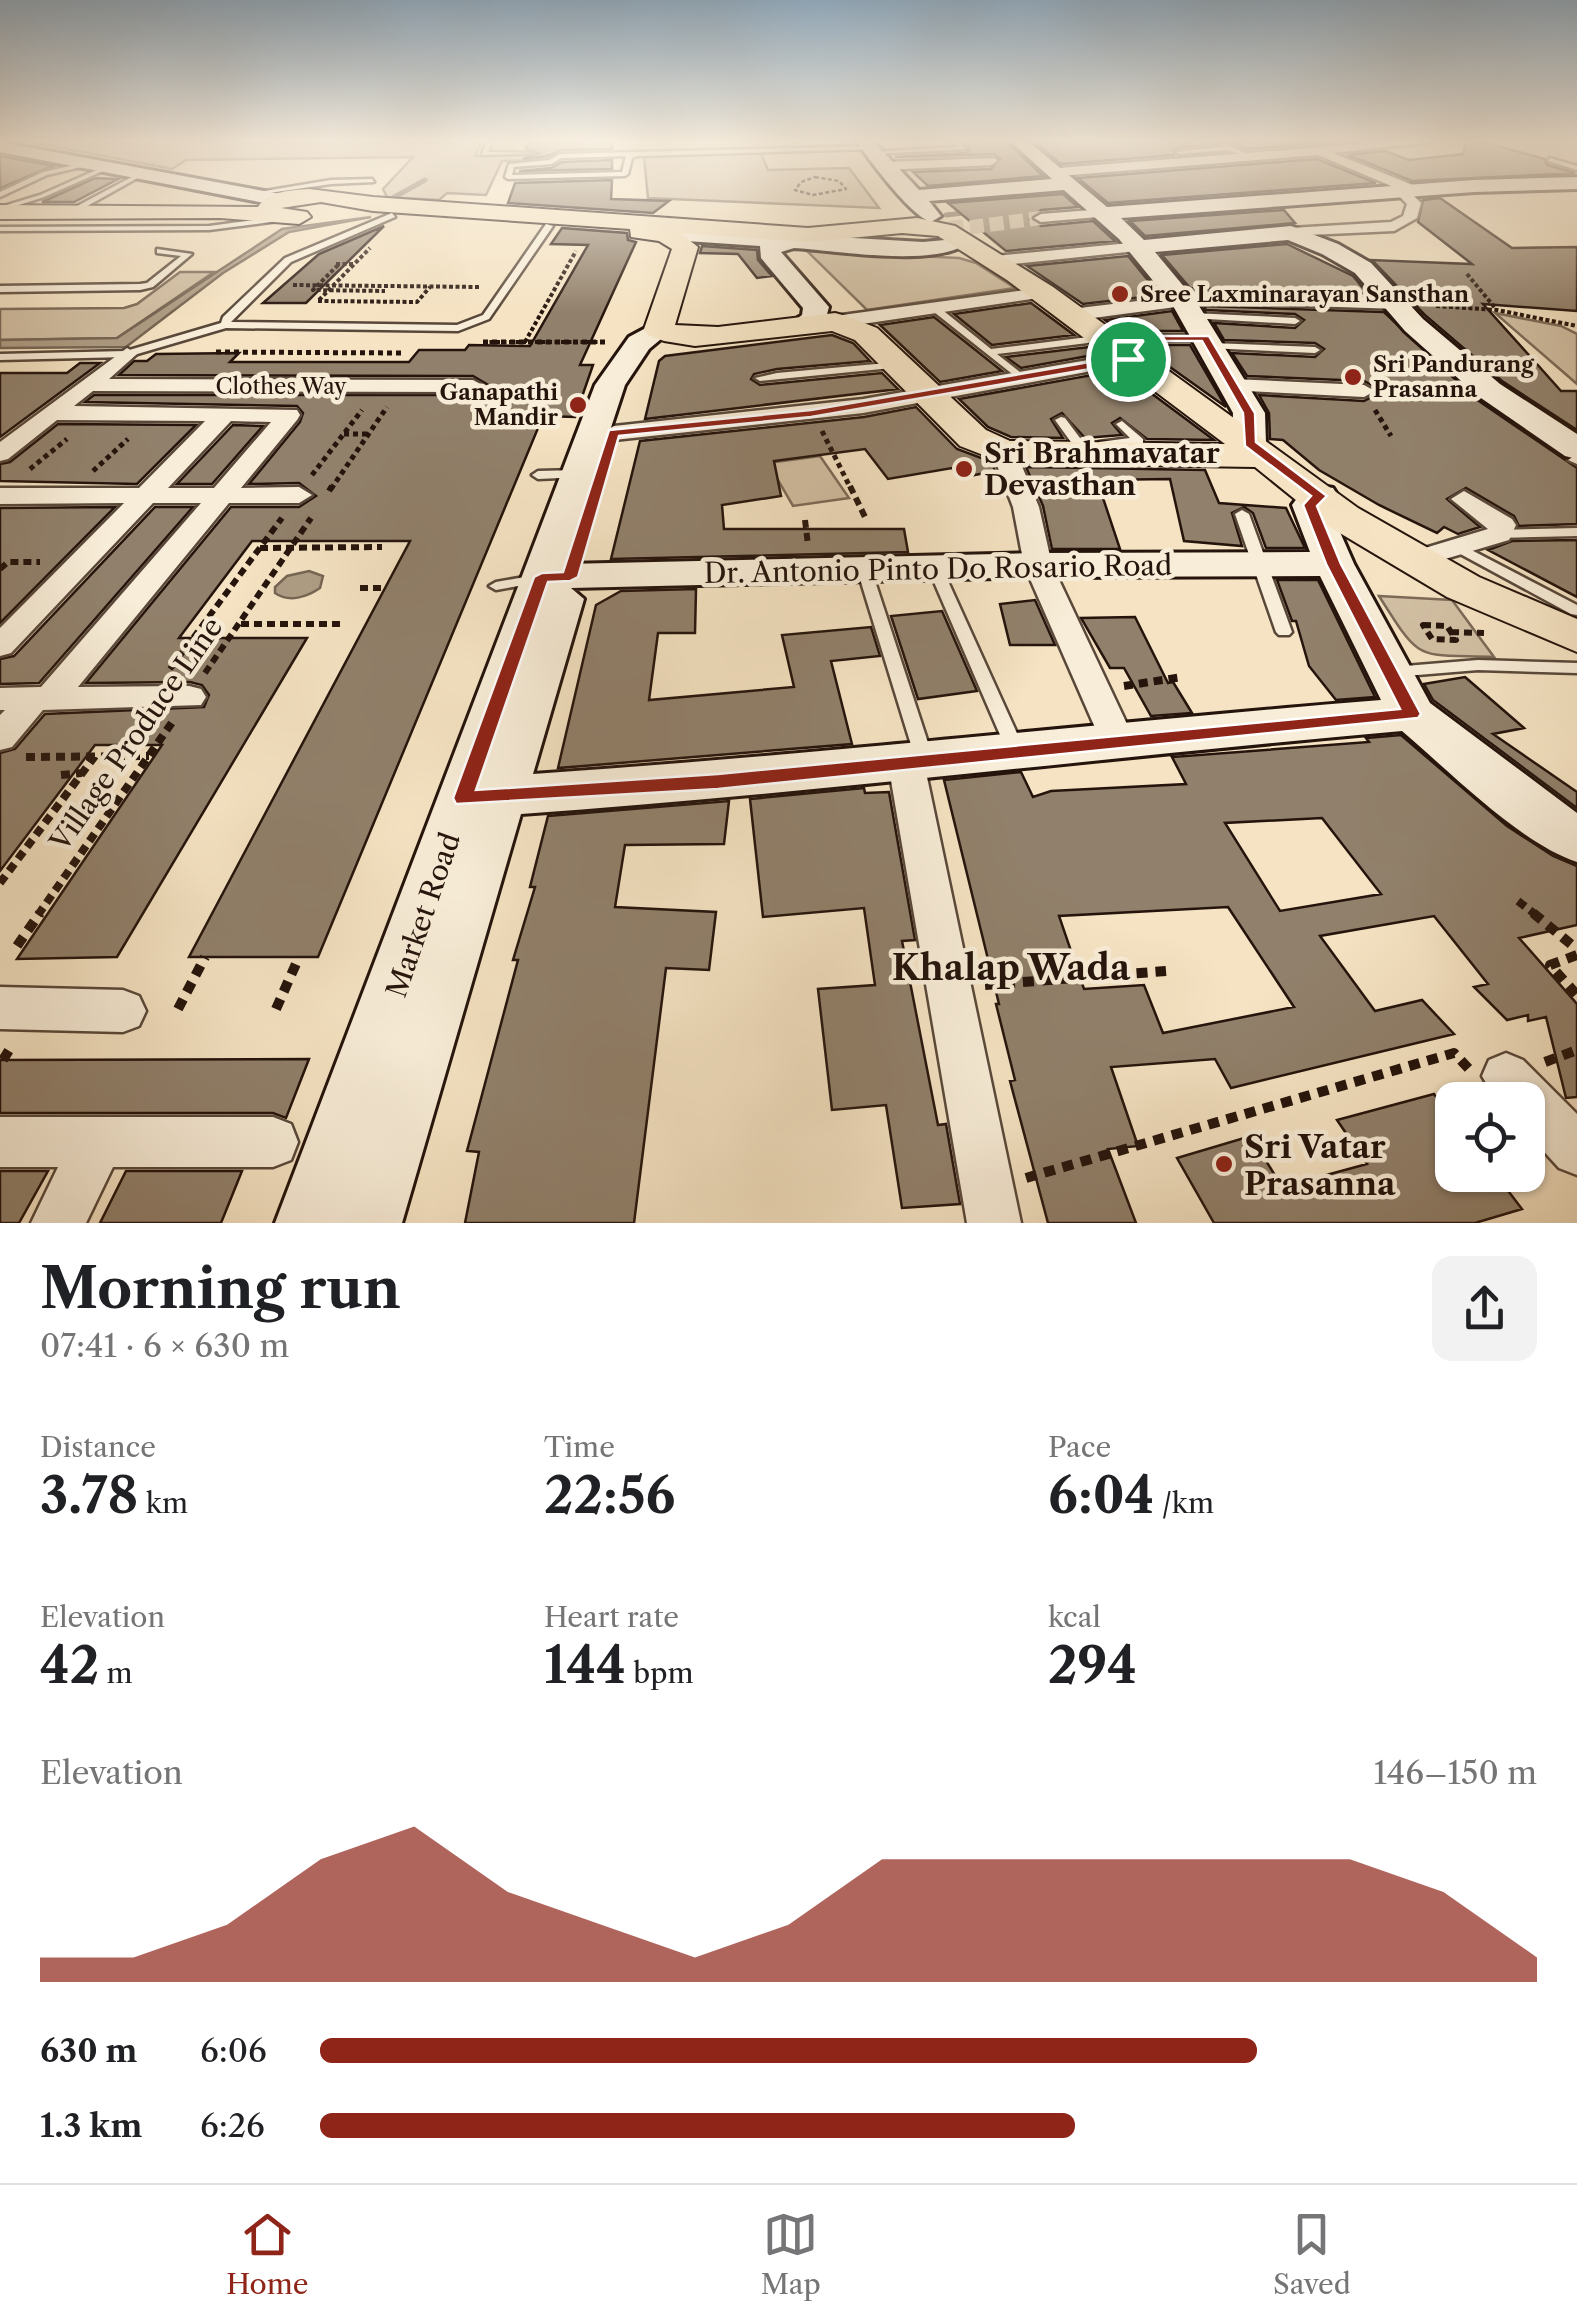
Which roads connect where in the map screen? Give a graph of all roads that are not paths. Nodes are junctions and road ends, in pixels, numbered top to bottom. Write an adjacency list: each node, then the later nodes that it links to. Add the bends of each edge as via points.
1 (33, 199): 14 (lane)
2 (94, 199): 13 (lane)
3 (246, 199): 12 (street)
4 (289, 199): 12 (lane)
5 (306, 199): 12 (main road)
6 (345, 199): 16 (main road, via 340,209); 23 (main road, via 701,229)
7 (895, 199): 23 (street, via 901,215)
8 (914, 199): 20 (street)
9 (1088, 199): 15 (street)
10 (1287, 199): 15 (street)
11 (1412, 199): 21 (street, via 1410,218 1394,226)
12 (272, 206): 13 (main road); 14 (lane, via 224,227); 16 (main road)
13 (75, 209): 14 (main road)
14 (1, 210)
15 (1104, 213): 18 (street); 25 (street)
16 (318, 215): 17 (main road)
17 (392, 215): 19 (main road); 36 (lane, via 288,260)
18 (1042, 218)
19 (549, 226): 22 (main road); 36 (lane, via 475,324)
20 (952, 233): 23 (main road); 27 (main road)
21 (1291, 233): 25 (street); 30 (street, via 1362,268)
22 (665, 234): 24 (street); 37 (main road, Market Road, via 685,247)
23 (896, 235): 24 (street)
24 (787, 242): 35 (street, via 769,253 816,307)
25 (1140, 247): 27 (street); 33 (street)
26 (160, 251): 28 (lane, via 188,254 150,284)
27 (994, 261): 29 (main road)
28 (0, 289)
29 (1039, 292): 31 (street); 32 (main road)
30 (1399, 304): 33 (street); 60 (street, via 1489,390)
31 (937, 310): 35 (street); 40 (lane)
32 (1071, 315): 33 (street); 38 (main road)
33 (1194, 320): 34 (lane); 38 (lane); 39 (lane); 47 (street)
34 (1295, 321)
35 (819, 323): 37 (main road); 43 (main road, via 866,334)
36 (226, 325): 41 (lane)
37 (663, 336): 55 (street, Market Road, via 628,385); 76 (street, Market Road, via 610,385 558,475)
38 (1116, 348): 40 (lane); 45 (street); 56 (main road, via 1202,414)
39 (1316, 350)
40 (989, 352): 45 (lane)
41 (127, 354): 42 (lane); 46 (street)
42 (0, 357)
43 (898, 366): 44 (lane); 50 (main road)
44 (760, 378)
45 (1022, 378): 50 (street)
46 (88, 385): 48 (street, Clothes Way); 51 (street)
47 (1233, 385): 49 (street); 56 (street)
48 (473, 386)
49 (1364, 391)
50 (927, 395): 55 (street); 58 (main road, via 973,438)
51 (52, 413): 52 (street); 59 (street)
52 (225, 414): 61 (street); 63 (street, Clothes Way, via 290,415)
53 (1061, 420): 57 (lane)
54 (1122, 424): 57 (lane, via 1139,442)
55 (614, 433): 76 (street, Market Road)
56 (1255, 438): 57 (main road); 64 (main road)
57 (1082, 449): 58 (main road)
58 (1004, 452): 73 (street, via 1026,507)
59 (0, 454)
60 (1576, 456)
61 (146, 495): 62 (street); 63 (street); 81 (street)
62 (0, 496)
63 (222, 496): 66 (street); 85 (street, Clothes Way)
64 (1320, 496): 70 (main road); 72 (street, via 1310,505); 77 (main road, via 1343,517 1463,587)
65 (1464, 499): 69 (street, via 1503,525)
66 (309, 501)
67 (1242, 514): 71 (lane)
68 (1577, 532): 69 (lane)
69 (1499, 534): 70 (street)
70 (1446, 550): 77 (main road); 78 (lane)
71 (1261, 564): 72 (street, Dr. Antonio Pinto Do Rosario Road); 73 (street, Dr. Antonio Pinto Do Rosario Road); 79 (lane)
72 (1334, 564): 83 (street)
73 (1038, 566): 74 (street, Dr. Antonio Pinto Do Rosario Road); 86 (street)
74 (935, 568): 75 (street, Dr. Antonio Pinto Do Rosario Road); 88 (lane)
75 (864, 569): 76 (street, Dr. Antonio Pinto Do Rosario Road); 89 (lane)
76 (536, 580): 90 (street, Market Road)
77 (1504, 602): 80 (main road)
78 (1576, 611)
79 (1284, 632)
80 (1577, 637)
81 (0, 646)
82 (1577, 668): 83 (lane, via 1478,665)
83 (1400, 693): 86 (street); 91 (street, via 1516,798)
84 (189, 697): 85 (street)
85 (28, 699): 87 (street, Clothes Way)
86 (1117, 740): 88 (street)
87 (10, 747)
88 (1016, 751): 89 (street)
89 (915, 762): 90 (street); 99 (street)
90 (483, 797): 101 (street, Market Road); 102 (street, Market Road)
91 (1577, 840)
92 (0, 1008): 93 (street)
93 (123, 1010)
94 (1506, 1076): 98 (street)
95 (0, 1142): 96 (street)
96 (100, 1142): 97 (street); 100 (street)
97 (273, 1142)
98 (1577, 1150)
99 (991, 1206)
100 (58, 1223)
101 (313, 1223)
102 (364, 1223)

